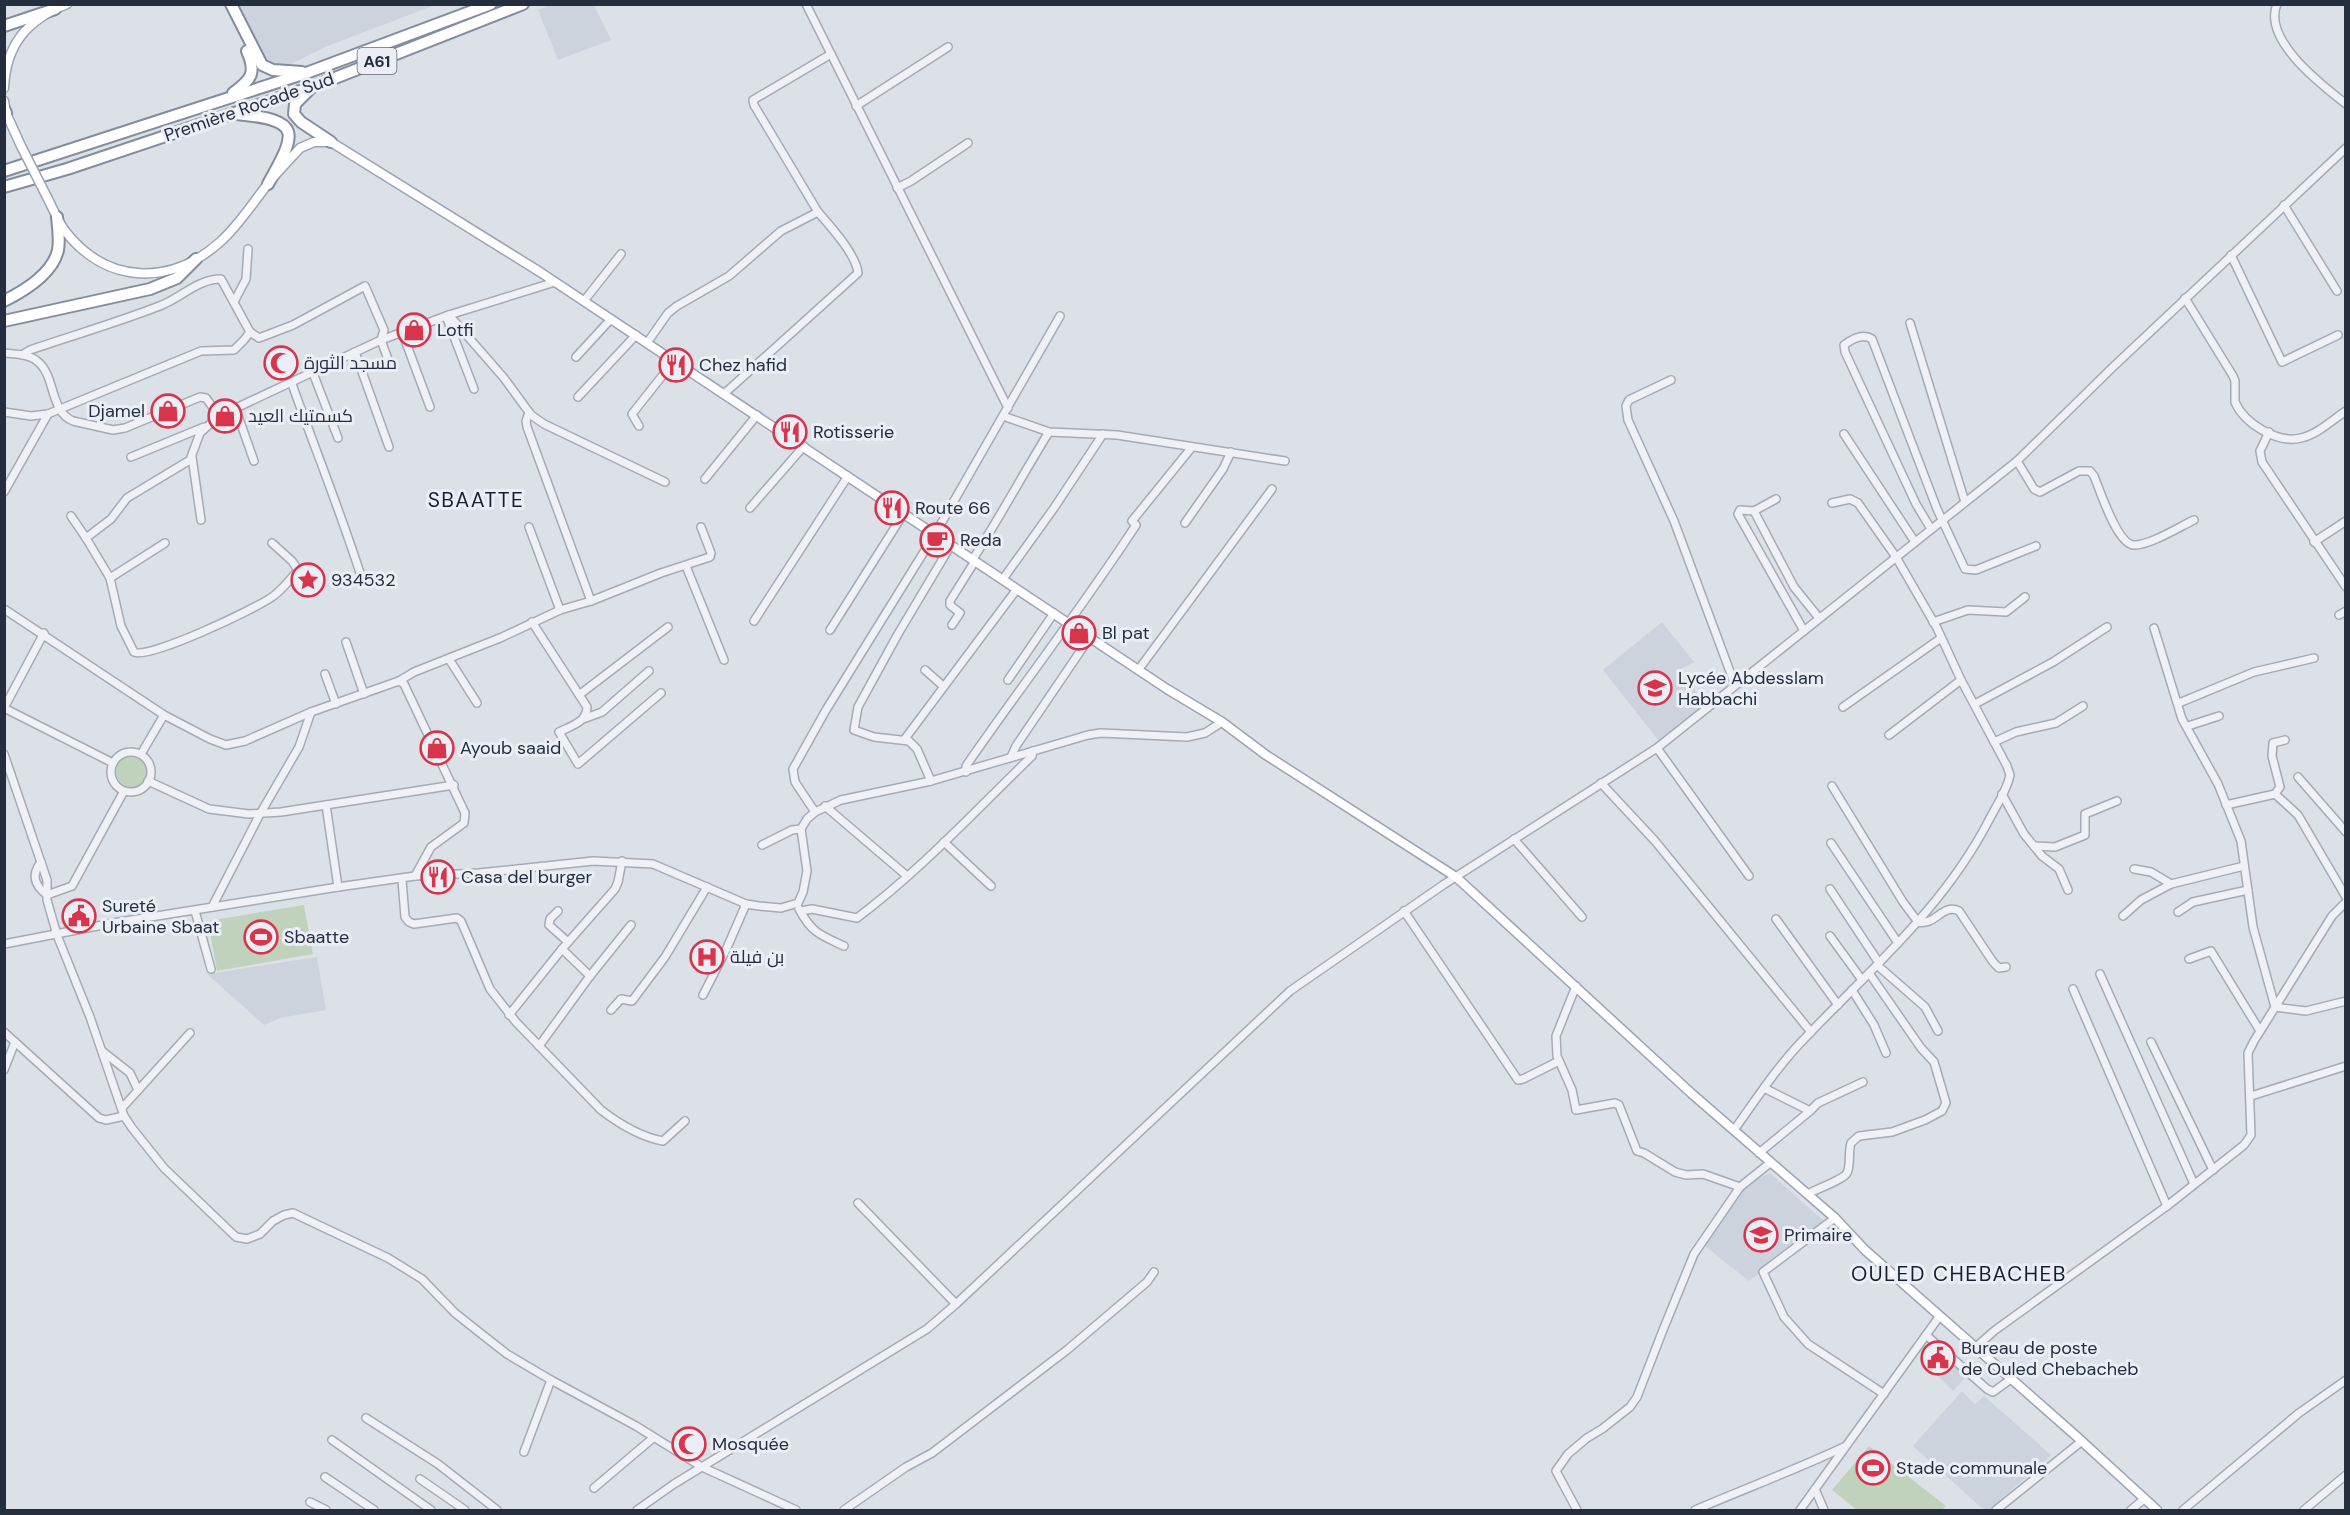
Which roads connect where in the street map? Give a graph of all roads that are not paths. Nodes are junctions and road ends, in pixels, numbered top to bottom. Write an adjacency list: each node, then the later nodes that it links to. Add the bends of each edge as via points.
1 (67, 4): 8 (main road)
2 (226, 4): 15 (highway, via 251,60 252,71 247,82)
3 (231, 4): 12 (highway, via 262,65 273,70)
4 (491, 4): 12 (highway, Première Rocade Sud / A61)
5 (523, 4): 13 (highway, Première Rocade Sud / A61)
6 (806, 4): 11 (street)
7 (2277, 4): 17 (street, via 2274,18 2286,47 2315,80)
8 (55, 9): 9 (highway); 14 (main road, via 29,26 14,45)
9 (4, 26)
10 (948, 47): 18 (street)
11 (831, 54): 18 (street); 29 (street, via 753,100)
12 (309, 72): 15 (highway, Première Rocade Sud / A61)
13 (312, 87): 20 (highway, Première Rocade Sud / A61); 21 (highway, via 295,104 294,114)
14 (4, 88)
15 (226, 99): 24 (highway, Première Rocade Sud / A61)
16 (4, 101): 19 (main road)
17 (2346, 104)
18 (856, 106): 27 (street)
19 (5, 111): 30 (main road, bridge)
20 (230, 114): 25 (highway, via 269,117 287,129 289,144); 26 (highway, Première Rocade Sud / A61)
21 (331, 142): 25 (main road, via 300,147); 35 (main road)
22 (968, 142): 27 (street)
23 (2345, 150): 28 (street)
24 (4, 171)
25 (268, 184): 34 (main road, via 221,241)
26 (4, 187)
27 (897, 188): 65 (street)
28 (2284, 205): 33 (street); 36 (street)
29 (818, 212): 51 (street, via 781,231 729,276 668,313); 62 (street, via 837,234 858,273)
30 (57, 217): 34 (main road, via 83,250 121,271 162,272); 38 (highway, via 58,251 52,261 32,284)
31 (248, 249): 40 (street, via 246,279)
32 (621, 254): 39 (street)
33 (2231, 255): 37 (street); 49 (street, via 2282,362)
34 (196, 259): 44 (highway, via 177,278 150,289)
35 (555, 282): 39 (main road); 41 (street)
36 (2337, 291)
37 (2185, 298): 78 (street, via 2233,376 2236,406 2253,426); 90 (street)
38 (4, 301)
39 (584, 301): 43 (main road)
40 (234, 302): 46 (street); 54 (street, via 221,279 215,279 164,305)
41 (448, 315): 47 (street); 61 (street); 70 (street)
42 (1060, 316): 65 (street)
43 (611, 319): 48 (main road); 55 (street)
44 (4, 321)
45 (1910, 323): 97 (street)
46 (250, 332): 50 (street, via 258,338 293,326 365,286 384,330); 66 (street, via 234,350 201,351)
47 (402, 332): 50 (street); 64 (street)
48 (636, 335): 51 (main road); 63 (street)
49 (2338, 335)
50 (381, 340): 52 (street); 57 (street)
51 (647, 343): 56 (main road)
52 (355, 352): 58 (street); 83 (street)
53 (4, 353): 54 (street)
54 (22, 355): 66 (street, via 37,361 44,370)
55 (576, 357)
56 (674, 361): 62 (main road); 76 (street, via 632,414)
57 (390, 365)
58 (313, 373): 60 (street); 81 (street)
59 (1671, 380): 157 (street, via 1629,400 1628,420 1674,521)
60 (292, 384): 67 (street); 123 (street)
61 (474, 389)
62 (724, 393): 72 (main road)
63 (578, 397)
64 (430, 407)
65 (1008, 408): 74 (street)
66 (60, 410): 71 (street); 73 (street, via 73,421 113,430 133,426 200,397 206,398)
67 (236, 410): 73 (street); 88 (street)
68 (2346, 411): 78 (street, via 2302,438)
69 (4, 412): 71 (street)
70 (530, 412): 93 (street, via 544,424); 128 (street, via 527,427)
71 (48, 414): 95 (street)
72 (757, 415): 82 (main road); 92 (street)
73 (219, 416): 75 (street)
74 (1003, 416): 77 (street); 111 (street)
75 (208, 425): 86 (street); 87 (street, via 200,434)
76 (639, 426)
77 (1049, 432): 79 (street); 120 (street)
78 (2269, 432): 114 (street, via 2260,451 2261,459)
79 (1103, 434): 84 (street); 124 (street)
80 (1844, 434): 113 (street)
81 (338, 438)
82 (804, 446): 91 (main road); 99 (street)
83 (389, 447)
84 (1192, 447): 85 (street); 136 (street, via 1132,521 1136,525)
85 (1231, 452): 89 (street); 107 (street)
86 (131, 457)
87 (192, 457): 103 (street); 112 (street, via 127,498 111,519)
88 (254, 461)
89 (1285, 461)
90 (2017, 461): 97 (street); 105 (street, via 2034,489 2040,492 2079,471 2090,471 2126,543 2150,540)
91 (848, 476): 101 (main road); 133 (street)
92 (705, 479)
93 (664, 482)
94 (1272, 489): 150 (street)
95 (4, 492)
96 (1776, 499): 100 (street)
97 (1965, 502): 104 (street)
98 (1832, 503): 119 (street, via 1850,499 1858,503)
99 (750, 508)
100 (1754, 511): 132 (street, via 1794,587); 142 (street, via 1740,510 1738,514)
101 (904, 513): 111 (main road); 141 (street)
102 (71, 516): 112 (street)
103 (201, 520)
104 (1943, 520): 110 (street); 110 (street, via 1872,339 1851,340 1844,345 1845,352); 118 (street, via 1965,569 1976,570)
105 (2194, 520)
106 (2346, 521): 114 (street)
107 (1185, 523)
108 (529, 527): 130 (street)
109 (701, 527): 121 (street, via 711,556)
110 (1931, 529): 113 (street)
111 (935, 534): 117 (main road); 199 (street, via 793,770 795,782)
112 (86, 538): 122 (street)
113 (1915, 542): 119 (street)
114 (2314, 542): 125 (street)
115 (165, 543): 122 (street)
116 (272, 543): 122 (street, via 298,570 274,596 144,654 134,652 124,636)
117 (951, 545): 120 (main road); 176 (street, via 858,707 854,730 874,737)
118 (2036, 546)
119 (1896, 557): 132 (street); 135 (street)
120 (974, 560): 124 (main road); 137 (street, via 950,601 960,614)
121 (686, 566): 128 (street); 149 (street)
122 (110, 578)
123 (362, 579)
124 (1003, 579): 126 (main road)
125 (2346, 587)
126 (1017, 589): 131 (main road); 158 (street)
127 (2025, 597): 135 (street, via 2006,612 1968,610)
128 (591, 601): 130 (street)
129 (4, 609): 143 (street)
130 (560, 610): 134 (street)
131 (1054, 613): 136 (main road); 154 (street)
132 (1819, 618): 142 (street)
133 (754, 621)
134 (532, 622): 148 (street); 161 (street)
135 (1933, 622): 145 (street)
136 (1069, 623): 144 (main road); 185 (street)
137 (952, 625)
138 (668, 627): 161 (street)
139 (2107, 627): 165 (street, via 2053,662)
140 (2154, 628): 163 (street)
141 (830, 630)
142 (1804, 631): 157 (street)
143 (44, 633): 168 (street); 170 (street)
144 (1090, 637): 150 (main road); 183 (street)
145 (1941, 638): 155 (street); 167 (street)
146 (346, 642): 160 (street)
147 (2314, 658): 163 (street, via 2254,672)
148 (449, 659): 156 (street); 162 (street)
149 (724, 660)
150 (1139, 669): 173 (main road)
151 (925, 670): 158 (street)
152 (649, 671): 172 (street, via 602,712)
153 (325, 674): 164 (street)
154 (1008, 680)
155 (1961, 680): 165 (street); 175 (street)
156 (399, 681): 160 (street); 190 (street, via 404,684)
157 (1735, 685): 179 (street)
158 (943, 686): 176 (street)
159 (662, 693): 172 (street, via 578,764 559,732)
160 (364, 694): 164 (street)
161 (579, 695): 172 (street, via 587,707)
162 (477, 703)
163 (2179, 703): 174 (street, via 2182,719)
164 (336, 704): 169 (street)
165 (1975, 704): 178 (street)
166 (2083, 706): 178 (street, via 2056,723 2016,732)
167 (1843, 707)
168 (4, 708): 184 (street)
169 (311, 712): 170 (street, via 245,741 226,745); 200 (street, via 299,747)
170 (164, 715): 182 (street)
171 (2219, 716): 174 (street)
172 (583, 719)
173 (1222, 722): 180 (street, via 1204,733 1187,737 1101,733); 215 (main road, via 1266,755)
174 (2188, 726): 197 (street)
175 (1889, 735)
176 (902, 739): 188 (street, via 917,748)
177 (2285, 740): 194 (street, via 2273,743 2272,756 2280,787)
178 (1995, 742): 193 (street, via 2010,775)
179 (1657, 748): 189 (street); 214 (street)
180 (1033, 750): 183 (street); 204 (street, via 1032,756)
181 (4, 754): 209 (street)
182 (141, 754): 184 (street, via 125,752); 187 (street, via 152,769)
183 (1011, 757): 185 (street)
184 (113, 763): 192 (street, via 113,782)
185 (966, 771): 188 (street)
186 (2298, 777): 202 (street)
187 (148, 781): 192 (street, via 137,791); 200 (street, via 208,809)
188 (930, 781): 198 (street)
189 (1601, 783): 203 (street); 267 (street, via 1655,841)
190 (454, 785): 196 (street); 212 (street, via 465,813 464,823 431,847)
191 (1832, 786): 238 (street)
192 (124, 791): 224 (street, via 72,886)
193 (2002, 794): 207 (street); 238 (street, via 1966,862)
194 (2275, 794): 197 (street); 225 (street, via 2298,815)
195 (2117, 801): 207 (street, via 2085,814 2085,835 2055,847)
196 (326, 805): 200 (street); 219 (street)
197 (2226, 805): 210 (street, via 2241,841)
198 (825, 806): 199 (street); 213 (street)
199 (815, 812): 201 (street)
200 (261, 814): 229 (street)
201 (801, 829): 206 (street); 227 (street, via 807,871)
202 (2346, 832)
203 (1514, 839): 215 (street); 236 (street)
204 (944, 842): 213 (street); 218 (street)
205 (1831, 843): 243 (street)
206 (762, 845)
207 (2034, 846): 222 (street, via 2060,869)
208 (622, 861): 212 (street); 220 (street, via 653,864); 242 (street, via 615,889)
209 (41, 862): 224 (street); 224 (street, via 34,878)
210 (2244, 866): 217 (street); 223 (street)
211 (2134, 869): 217 (street, via 2151,872)
212 (415, 876): 216 (street)
213 (907, 876): 233 (street, via 857,918 812,909)
214 (1749, 876)
215 (1456, 877): 230 (street); 255 (main road)
216 (402, 880): 219 (street); 263 (street, via 405,917 409,922 457,918 461,921 490,989)
217 (2171, 884): 235 (street)
218 (991, 886)
219 (338, 887): 229 (street)
220 (707, 887): 228 (street); 262 (street, via 636,997 631,1002 621,999)
221 (1830, 889): 248 (street)
222 (2068, 890)
223 (2248, 890): 234 (street, via 2193,902); 261 (street, via 2253,927)
224 (47, 895): 240 (street)
225 (2346, 897)
226 (2346, 902): 261 (street, via 2332,916)
227 (798, 903): 228 (street, via 776,908); 233 (street)
228 (746, 904): 258 (street)
229 (212, 907): 231 (street)
230 (1404, 910): 274 (street, via 1518,1080); 295 (street, via 1285,996)
231 (195, 911): 240 (street); 250 (street)
232 (558, 911): 242 (street, via 549,925)
233 (801, 911): 245 (street, via 806,924 819,935)
234 (2178, 912)
235 (2123, 915)
236 (1582, 917)
237 (1776, 919): 260 (street)
238 (1918, 922): 243 (street); 249 (street, via 1932,921 1945,910 1959,911 1997,967)
239 (632, 925): 253 (street)
240 (57, 935): 244 (street); 272 (street)
241 (1830, 936): 254 (street)
242 (568, 942): 246 (street)
243 (1898, 943): 248 (street)
244 (4, 944)
245 (844, 946)
246 (562, 949): 253 (street); 263 (street)
247 (2189, 959): 265 (street, via 2211,951)
248 (1878, 964): 251 (street); 264 (street, via 1925,1007)
249 (2006, 967)
250 (211, 969)
251 (1869, 973): 254 (street); 290 (street, via 1934,1062 1946,1103 1942,1111 1925,1120 1892,1132 1859,1136 1851,1143 1847,1172 1841,1179)
252 (2100, 974): 288 (street)
253 (590, 976): 271 (street)
254 (1862, 980): 257 (street)
255 (1576, 987): 274 (street, via 1556,1036); 284 (main road)
256 (2073, 989): 292 (street)
257 (1852, 990): 260 (street); 273 (street)
258 (703, 995)
259 (2346, 1001): 261 (street, via 2306,1011)
260 (1838, 1005): 267 (street)
261 (2275, 1007): 265 (street)
262 (611, 1010)
263 (509, 1015): 271 (street)
264 (1938, 1031)
265 (2260, 1031): 280 (street, via 2248,1053)
266 (4, 1032): 269 (street)
267 (1811, 1032): 278 (street)
268 (190, 1033): 279 (street)
269 (15, 1042): 276 (street); 281 (street, via 99,1118 106,1120)
270 (2151, 1042): 287 (street)
271 (539, 1046): 283 (street, via 616,1122 663,1141)
272 (102, 1051): 279 (street, via 130,1072); 281 (street)
273 (1886, 1053)
274 (1559, 1061): 289 (street, via 1576,1110 1619,1105 1636,1150 1675,1172 1703,1174)
275 (2346, 1066): 280 (street)
276 (4, 1070)
277 (1863, 1082): 282 (street, via 1818,1103)
278 (1764, 1088): 282 (street); 284 (street)
279 (138, 1090): 281 (street)
280 (2251, 1096): 287 (street, via 2251,1134 2244,1145)
281 (123, 1112): 300 (street, via 164,1168 236,1237 248,1239 260,1234 273,1221 293,1213 388,1258 422,1279 484,1336)
282 (1810, 1112): 285 (street)
283 (685, 1120)
284 (1734, 1130): 285 (main road)
285 (1759, 1153): 286 (main road)
286 (1770, 1163): 289 (street); 290 (main road)
287 (2213, 1170): 288 (street)
288 (2194, 1184): 292 (street)
289 (1740, 1187): 325 (street, via 1695,1254 1637,1397 1556,1470)
290 (1808, 1194): 293 (main road)
291 (858, 1203): 295 (street)
292 (2167, 1206): 298 (street)
293 (1835, 1218): 296 (main road); 302 (street, via 1763,1272 1784,1317 1808,1344)
294 (1154, 1272): 324 (street, via 1066,1350 932,1453)
295 (957, 1304): 309 (street, via 917,1335)
296 (1939, 1317): 297 (street); 298 (main road)
297 (1926, 1335): 299 (street, via 1987,1389 1993,1392); 302 (street)
298 (1975, 1348): 299 (main road)
299 (2011, 1379): 306 (main road)
300 (551, 1380): 304 (street); 308 (street)
301 (2346, 1380): 332 (street, via 2299,1413)
302 (1884, 1394): 307 (street)
303 (366, 1418): 321 (street, via 438,1464)
304 (653, 1438): 309 (street); 313 (street)
305 (332, 1440): 319 (street)
306 (2082, 1441): 315 (main road); 329 (street)
307 (1846, 1445): 314 (street); 326 (street)
308 (524, 1452)
309 (702, 1467): 322 (street); 323 (street)
310 (2346, 1475): 333 (street)
311 (325, 1477): 318 (street)
312 (420, 1479): 320 (street)
313 (594, 1488)
314 (1815, 1489): 327 (street); 328 (street)
315 (2144, 1499): 330 (street); 331 (main road)
316 (310, 1502): 317 (street)
317 (326, 1510)
318 (374, 1510)
319 (431, 1510)
320 (465, 1510)
321 (497, 1510)
322 (637, 1510)
323 (796, 1510)
324 (844, 1510)
325 (1577, 1510)
326 (1695, 1510)
327 (1800, 1510)
328 (1824, 1510)
329 (1996, 1510)
330 (2131, 1510)
331 (2157, 1510)
332 (2183, 1510)
333 (2304, 1510)

